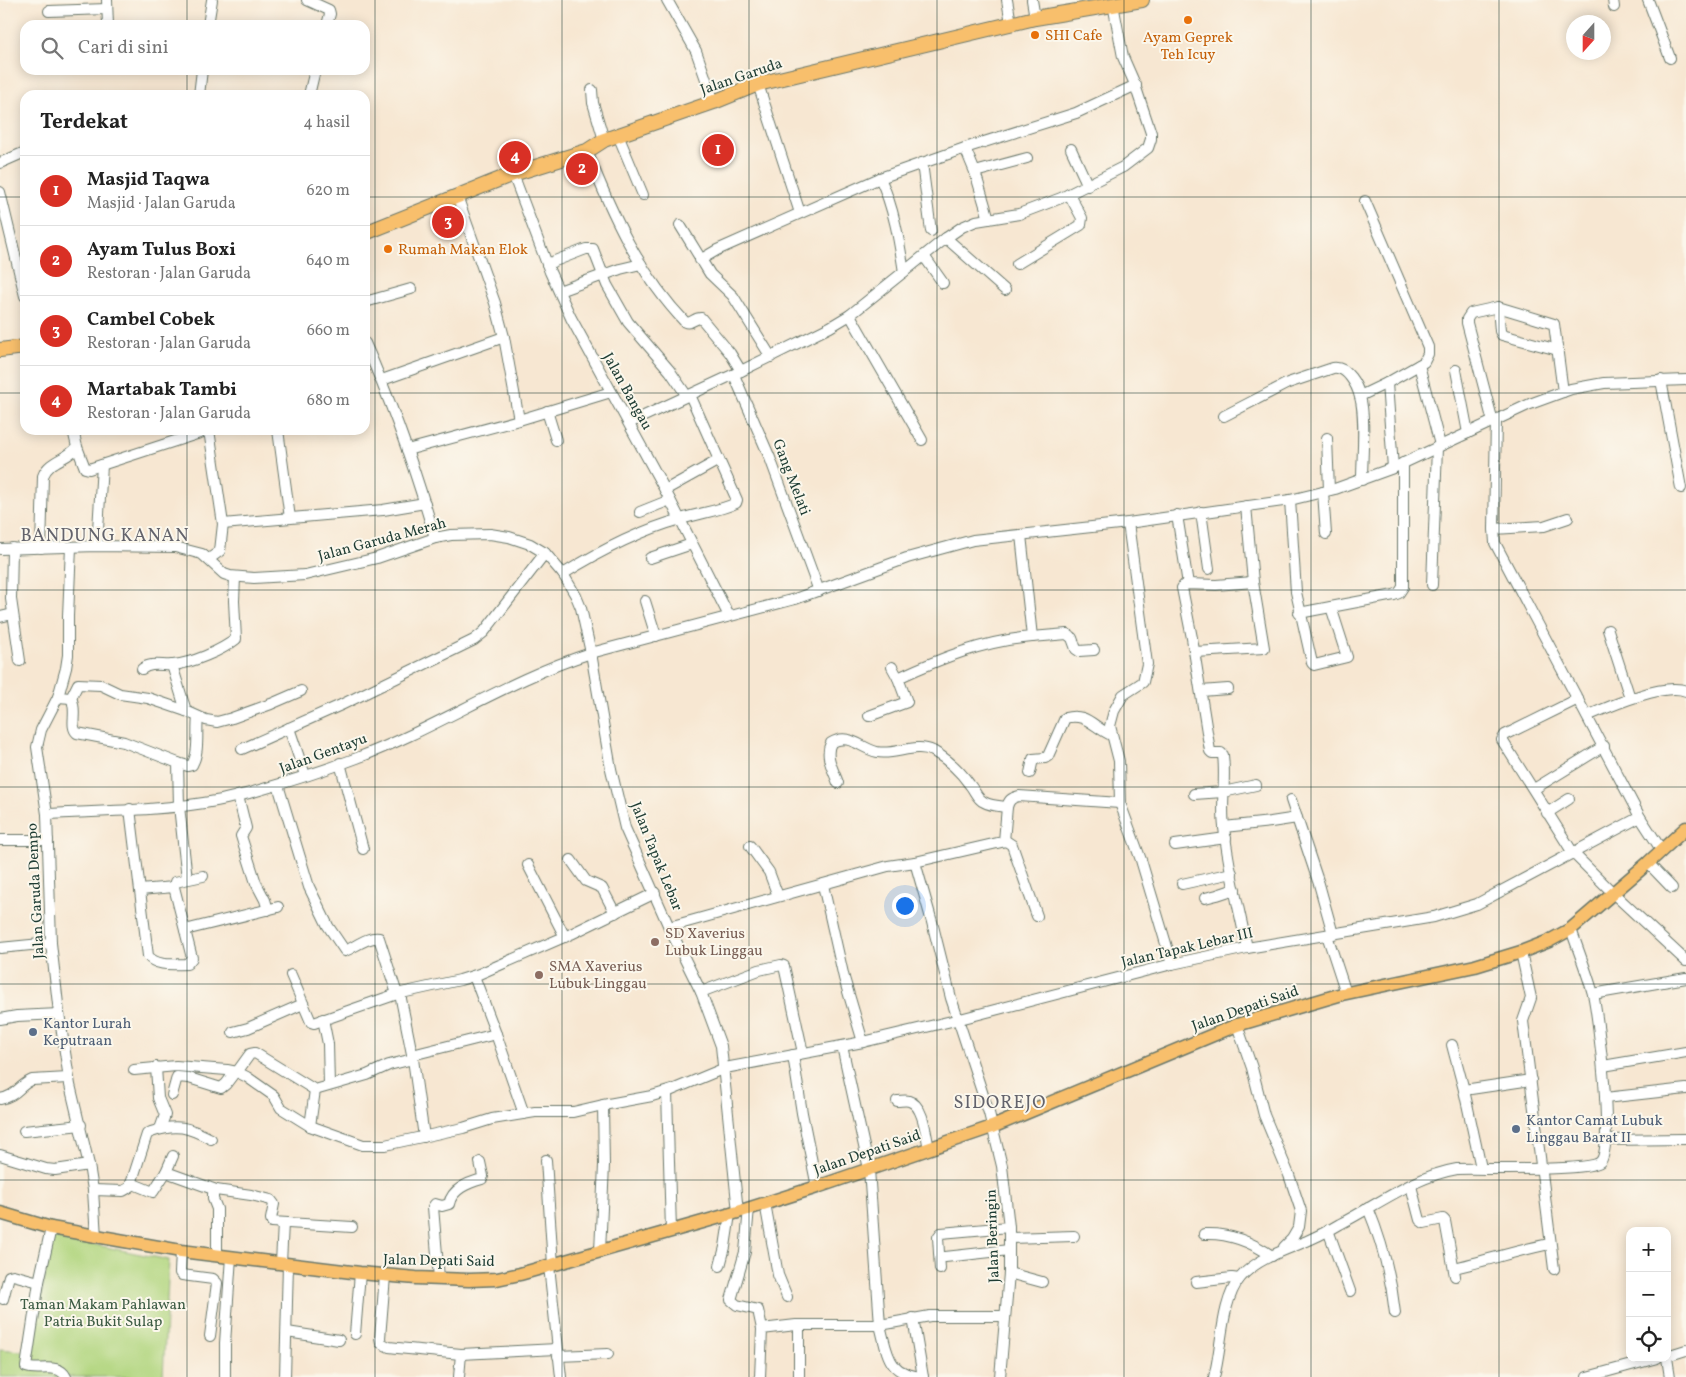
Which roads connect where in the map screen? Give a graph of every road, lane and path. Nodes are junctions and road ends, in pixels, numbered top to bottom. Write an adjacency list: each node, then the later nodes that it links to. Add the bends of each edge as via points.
1 (212, 0): 13 (street)
2 (307, 0): 14 (street, via 329,10)
3 (667, 0): 24 (street, via 696,51)
4 (1007, 0): 15 (street)
5 (1032, 0): 11 (street)
6 (1142, 0): 8 (highway, Jalan Garuda)
7 (1648, 0): 16 (street)
8 (1115, 3): 11 (highway, Jalan Garuda); 20 (street, via 1123,57)
9 (107, 4): 10 (street); 12 (street)
10 (49, 10)
11 (1035, 18): 15 (highway, Jalan Garuda)
12 (108, 20)
13 (209, 20)
14 (328, 20)
15 (1011, 23): 19 (highway, Jalan Garuda)
16 (1670, 58)
17 (201, 75): 21 (street)
18 (314, 75): 22 (street)
19 (758, 84): 24 (highway, Jalan Garuda); 43 (street)
20 (1136, 85): 27 (street, via 1076,113); 37 (street, via 1151,133 1150,144 1123,167)
21 (200, 90)
22 (310, 90)
23 (592, 90): 26 (street)
24 (714, 102): 25 (highway, Jalan Garuda)
25 (618, 134): 26 (highway, Jalan Garuda); 40 (street)
26 (604, 140): 29 (highway, Jalan Garuda)
27 (965, 148): 33 (street); 34 (street)
28 (1070, 149): 37 (street)
29 (587, 151): 35 (highway, Jalan Garuda); 52 (street, via 611,208)
30 (20, 154): 32 (street)
31 (1028, 158): 34 (street)
32 (0, 163)
33 (922, 163): 36 (street); 47 (street)
34 (975, 172): 44 (street)
35 (513, 174): 41 (highway, Jalan Garuda); 51 (street, Jalan Bangau)
36 (880, 178): 43 (street); 54 (street, via 892,211)
37 (1088, 186): 39 (street)
38 (0, 192): 55 (street)
39 (1069, 194): 44 (street, via 1019,214); 53 (street, via 1082,218 1080,225)
40 (643, 195)
41 (457, 196): 46 (highway, Jalan Garuda); 64 (street)
42 (1365, 201): 70 (street, via 1428,347 1426,360)
43 (800, 213): 50 (street)
44 (989, 218): 48 (street, via 962,227)
45 (680, 225): 50 (street)
46 (370, 231)
47 (931, 231)
48 (946, 238): 49 (street); 59 (street)
49 (924, 256): 54 (street); 57 (street)
50 (700, 260): 69 (street, via 714,279 733,296)
51 (547, 264): 56 (street, via 589,248 593,249); 60 (street, Jalan Bangau)
52 (641, 264): 56 (street); 72 (street, Gang Melati, via 681,318 687,323 701,318 730,353)
53 (1017, 264)
54 (904, 272): 63 (street)
55 (20, 275)
56 (604, 276): 60 (street); 79 (street, via 628,322)
57 (943, 283)
58 (411, 289): 61 (street)
59 (1005, 290)
60 (559, 291): 77 (street, Jalan Bangau)
61 (370, 301)
62 (1498, 307): 67 (street, via 1554,324); 67 (street, via 1502,335); 84 (street, via 1475,311 1467,319)
63 (850, 314): 69 (street, via 826,330); 93 (street)
64 (504, 337): 73 (street); 83 (street)
65 (20, 348): 66 (highway)
66 (0, 350)
67 (1558, 350): 78 (street)
68 (370, 354): 73 (street)
69 (771, 357): 72 (street)
70 (1419, 365): 76 (street); 94 (street)
71 (1456, 370): 86 (street)
72 (738, 373): 79 (street); 135 (street, Gang Melati)
73 (382, 380): 96 (street)
74 (1661, 380): 75 (street, Jalan Gentayu); 78 (street, Jalan Gentayu, via 1595,384); 101 (street)
75 (1686, 380)
76 (1387, 384): 80 (street); 99 (street)
77 (611, 392): 81 (street); 85 (street, Jalan Bangau)
78 (1563, 392): 84 (street, Jalan Gentayu)
79 (688, 396): 85 (street); 97 (street)
80 (1360, 396): 82 (street, via 1348,374 1336,367 1288,383); 100 (street)
81 (547, 411): 83 (street); 92 (street)
82 (1224, 416)
83 (519, 420): 96 (street)
84 (1494, 421): 86 (street, Jalan Gentayu); 116 (street)
85 (629, 423): 102 (street, Jalan Bangau)
86 (1468, 433): 94 (street, Jalan Gentayu)
87 (74, 435): 95 (street)
88 (194, 435): 98 (street)
89 (210, 435): 115 (street)
90 (279, 435): 111 (street)
91 (1327, 438): 103 (street)
92 (556, 440)
93 (922, 440)
94 (1439, 446): 99 (street, Jalan Gentayu); 134 (street)
95 (77, 447): 98 (street, via 85,468); 125 (street, via 48,467 43,476)
96 (407, 450): 106 (street)
97 (719, 460): 102 (street); 113 (street, via 736,503)
98 (102, 465): 121 (street)
99 (1398, 465): 100 (street, Jalan Gentayu); 137 (street, via 1404,525 1403,587 1394,595)
100 (1362, 480): 103 (street, Jalan Gentayu)
101 (1681, 488)
102 (665, 490): 104 (street, Jalan Bangau)
103 (1326, 491): 105 (street, Jalan Gentayu); 117 (street)
104 (670, 500): 108 (street); 113 (street, Jalan Bangau)
105 (1290, 500): 107 (street, Jalan Gentayu); 138 (street)
106 (425, 503): 111 (street); 119 (street)
107 (1246, 506): 109 (street, Jalan Gentayu); 132 (street)
108 (640, 512)
109 (1201, 512): 110 (street, Jalan Gentayu); 129 (street)
110 (1177, 516): 114 (street, Jalan Gentayu); 133 (street)
111 (290, 518): 115 (street)
112 (1568, 518): 116 (street, via 1544,526)
113 (680, 519): 120 (street, Jalan Bangau); 130 (street, via 599,552)
114 (1128, 523): 118 (street, Jalan Gentayu); 166 (street, via 1147,664 1143,682 1126,692 1117,704 1110,726)
115 (223, 524): 128 (street, via 220,551)
116 (1494, 529): 160 (street, via 1495,543)
117 (1326, 534)
118 (1021, 535): 135 (street, Jalan Gentayu, via 943,547); 144 (street)
119 (435, 538): 126 (street, Jalan Garuda Merah, via 490,534 509,537); 131 (street, Jalan Garuda Merah, via 377,558 305,575)
120 (692, 544): 127 (street); 140 (street, Jalan Bangau)
121 (97, 546): 122 (street, Jalan Garuda Merah); 128 (street, Jalan Garuda Merah, via 175,547 195,551)
122 (71, 547): 125 (street, Jalan Garuda Merah); 157 (street, Jalan Garuda Dempo, via 68,655)
123 (0, 548): 124 (street, Jalan Garuda Merah)
124 (12, 548): 125 (street, Jalan Garuda Merah); 139 (street)
125 (41, 548)
126 (545, 552): 130 (street, Jalan Garuda Merah); 165 (street, via 484,632 474,640)
127 (650, 558)
128 (210, 559): 131 (street, Jalan Garuda Merah, via 220,572)
129 (1209, 569)
130 (562, 574): 147 (street, Jalan Garuda Merah, via 581,608)
131 (235, 577): 149 (street, via 236,639 208,655)
132 (1253, 582): 133 (street); 146 (street, via 1264,648)
133 (1188, 584): 146 (street, via 1183,585 1182,591)
134 (1432, 585)
135 (819, 591): 140 (street, Jalan Gentayu)
136 (645, 601): 143 (street)
137 (1331, 607): 138 (street); 138 (street, via 1347,657 1318,665 1312,663)
138 (1300, 613)
139 (13, 614): 141 (street); 148 (street)
140 (729, 616): 143 (street, Jalan Gentayu)
141 (0, 617)
142 (1608, 630): 159 (street)
143 (656, 636): 147 (street, Jalan Gentayu)
144 (1032, 637): 145 (street, via 1067,634 1079,651); 152 (street, via 968,648)
145 (1094, 650)
146 (1195, 652): 156 (street)
147 (591, 653): 170 (street, Jalan Gentayu, via 537,672 402,739); 215 (street, Jalan Tapak Lebar, via 621,813)
148 (20, 660)
149 (172, 665): 151 (street, via 153,665); 161 (street)
150 (892, 667): 152 (street)
151 (142, 669)
152 (898, 678): 162 (street, via 907,702)
153 (1228, 689): 156 (street)
154 (301, 691): 164 (street, via 223,721 211,722)
155 (1686, 691): 159 (street, via 1674,688)
156 (1201, 692): 177 (street, via 1210,751 1223,755)
157 (58, 697): 158 (street); 187 (street, Jalan Garuda Dempo, via 41,730 37,747)
158 (71, 698): 161 (street, via 78,684 101,685 120,694 148,698); 169 (street, via 75,708 74,731 77,733 120,740)
159 (1630, 698): 163 (street)
160 (1578, 699): 163 (street); 176 (street, via 1503,737)
161 (186, 712): 164 (street)
162 (869, 716)
163 (1587, 716): 167 (street)
164 (198, 717): 169 (street, via 194,761 188,766)
165 (289, 728): 168 (street); 172 (street)
166 (1111, 735): 171 (street, via 1084,717 1065,718 1048,756 1033,759); 182 (street, via 1119,761)
167 (1604, 746): 176 (street); 188 (street)
168 (242, 749)
169 (178, 763): 183 (street)
170 (340, 764): 172 (street, Jalan Gentayu); 198 (street)
171 (1030, 773)
172 (305, 775): 174 (street, Jalan Gentayu)
173 (838, 783): 184 (street, via 828,757 830,743 836,740 847,739 883,753 925,748 961,774 984,802)
174 (278, 785): 179 (street, Jalan Gentayu); 236 (street, via 309,887 328,926 345,951 379,938)
175 (1256, 785): 177 (street)
176 (1534, 789): 186 (street)
177 (1223, 792): 178 (street); 190 (street)
178 (1194, 794)
179 (238, 796): 183 (street, Jalan Gentayu); 222 (street, via 246,828 241,836 256,883 273,908)
180 (1569, 799): 186 (street)
181 (1291, 800): 189 (street)
182 (1120, 804): 184 (street, via 1018,796 1012,798); 230 (street, via 1141,860)
183 (180, 806): 185 (street, Jalan Gentayu); 207 (street)
184 (1007, 807): 195 (street)
185 (130, 809): 187 (street, Jalan Gentayu); 213 (street)
186 (1547, 813): 200 (street)
187 (46, 814): 194 (street, Jalan Garuda Dempo)
188 (1640, 817): 199 (street); 200 (street, Jalan Tapak Lebar III)
189 (1297, 818): 190 (street); 223 (street, via 1319,884)
190 (1224, 827): 192 (street)
191 (1686, 828): 199 (main road, Jalan Depati Said)
192 (1226, 838): 197 (street); 205 (street)
193 (0, 840): 194 (street)
194 (48, 840): 225 (street, Jalan Garuda Dempo)
195 (1004, 841): 202 (street); 219 (street, via 1012,845)
196 (750, 846): 216 (street, via 769,872)
197 (1175, 846)
198 (363, 849)
199 (1662, 851): 203 (main road, Jalan Depati Said)
200 (1573, 853): 214 (street); 223 (street, Jalan Tapak Lebar III, via 1477,904 1434,917)
201 (571, 860): 218 (street, via 586,881 602,888)
202 (915, 862): 209 (street, via 888,866); 242 (street, Jalan Beringin)
203 (1648, 864): 212 (street); 214 (main road, Jalan Depati Said)
204 (528, 865): 224 (street)
205 (1232, 872): 208 (street); 211 (street)
206 (203, 876): 207 (street)
207 (187, 879): 210 (street, via 175,882)
208 (1182, 884)
209 (823, 885): 216 (street); 246 (street, via 844,978)
210 (174, 887): 213 (street); 222 (street)
211 (1235, 888): 217 (street); 227 (street)
212 (1672, 888)
213 (140, 890): 222 (street, via 151,960 161,964 191,962)
214 (1614, 893): 221 (main road, Jalan Depati Said); 229 (street)
215 (655, 894): 218 (street); 220 (street, Jalan Tapak Lebar)
216 (778, 896): 220 (street)
217 (1205, 898)
218 (614, 913): 224 (street)
219 (1037, 916)
220 (669, 927): 234 (street, Jalan Tapak Lebar)
221 (1571, 929): 228 (main road, Jalan Depati Said); 237 (street)
222 (185, 930)
223 (1330, 935): 227 (street, Jalan Tapak Lebar III); 235 (street)
224 (565, 936): 232 (street)
225 (51, 943): 226 (street); 239 (street, Jalan Garuda Dempo)
226 (0, 948)
227 (1247, 948): 230 (street, Jalan Tapak Lebar III)
228 (1521, 952): 235 (main road, Jalan Depati Said, via 1474,966); 260 (street, via 1531,998 1523,1021)
229 (1685, 960)
230 (1172, 964): 242 (street, Jalan Tapak Lebar III)
231 (291, 975): 238 (street)
232 (474, 976): 236 (street); 245 (street)
233 (1686, 978): 237 (street)
234 (701, 992): 250 (street, via 759,970 784,966); 255 (street, Jalan Tapak Lebar, via 721,1046)
235 (1346, 993): 243 (main road, Jalan Depati Said)
236 (398, 994): 241 (street); 251 (street)
237 (1593, 994): 253 (street)
238 (303, 1004): 241 (street, via 312,1022); 244 (street)
239 (59, 1014): 240 (street); 259 (street, Jalan Garuda Dempo)
240 (0, 1019)
241 (323, 1019): 261 (street, via 328,1044)
242 (958, 1019): 246 (street, Jalan Tapak Lebar III); 274 (street, Jalan Beringin)
243 (1237, 1024): 274 (main road, Jalan Depati Said); 314 (street, via 1266,1121 1301,1211 1299,1227 1292,1239)
244 (233, 1032)
245 (496, 1034): 251 (street); 271 (street)
246 (863, 1042): 247 (street, Jalan Tapak Lebar III)
247 (842, 1046): 250 (street, Jalan Tapak Lebar III); 288 (street)
248 (1452, 1046): 264 (street)
249 (1686, 1052): 253 (street)
250 (798, 1054): 255 (street, Jalan Tapak Lebar III); 293 (street, via 802,1114)
251 (413, 1057): 261 (street, via 367,1075); 277 (street)
252 (176, 1066): 254 (street); 257 (street); 258 (street)
253 (1604, 1066): 268 (street)
254 (156, 1067): 256 (street); 275 (street, via 158,1098 165,1115)
255 (725, 1068): 265 (street, Jalan Tapak Lebar III); 298 (street, Jalan Tapak Lebar)
256 (134, 1070)
257 (236, 1072): 258 (street, via 221,1088); 263 (street, via 254,1053); 273 (street, Jalan Tapak Lebar III, via 274,1096 280,1108)
258 (177, 1077): 266 (street)
259 (68, 1078): 267 (street, via 32,1080 12,1096); 272 (street, Jalan Garuda Dempo)
260 (1530, 1080): 264 (street); 289 (street)
261 (329, 1085): 263 (street)
262 (1686, 1089): 268 (street)
263 (315, 1090): 273 (street)
264 (1464, 1090): 287 (street)
265 (667, 1092): 270 (street, Jalan Tapak Lebar III); 305 (street)
266 (172, 1095)
267 (0, 1098)
268 (1605, 1098): 280 (street)
269 (897, 1101): 281 (street, via 913,1102 921,1111)
270 (603, 1105): 271 (street, Jalan Tapak Lebar III, via 574,1112); 313 (street)
271 (524, 1114): 277 (street, Jalan Tapak Lebar III)
272 (80, 1125): 276 (street); 286 (street, Jalan Garuda Dempo)
273 (310, 1126): 277 (street, Jalan Tapak Lebar III, via 363,1145 385,1145)
274 (992, 1127): 281 (main road, Jalan Depati Said); 302 (street, Jalan Beringin, via 1002,1166)
275 (160, 1129): 278 (street, via 192,1128); 291 (street, via 147,1134)
276 (24, 1131)
277 (424, 1137)
278 (211, 1139)
279 (1686, 1139): 280 (street)
280 (1605, 1140): 289 (street, via 1604,1158 1598,1164)
281 (929, 1148): 288 (main road, Jalan Depati Said)
282 (0, 1155): 286 (street, via 46,1169)
283 (173, 1156): 290 (street)
284 (546, 1160): 319 (street)
285 (480, 1162): 326 (street, via 482,1179 468,1182 451,1197 449,1204 435,1204 433,1207)
286 (89, 1165): 294 (street, Jalan Garuda Dempo)
287 (1481, 1168): 289 (street); 292 (street, via 1444,1171)
288 (869, 1169): 293 (main road, Jalan Depati Said); 338 (street)
289 (1540, 1169): 310 (street)
290 (166, 1172): 291 (street, via 153,1192); 295 (street)
291 (131, 1183): 294 (street, via 123,1191)
292 (1411, 1186): 297 (street); 310 (street, via 1420,1220 1424,1223 1445,1221 1454,1272 1515,1251)
293 (817, 1187): 296 (main road, Jalan Depati Said)
294 (93, 1190): 308 (street, Jalan Garuda Dempo)
295 (216, 1190): 300 (street, via 271,1200 274,1204 272,1222); 315 (street, via 213,1199 217,1209)
296 (765, 1203): 298 (main road, Jalan Depati Said); 332 (street, via 778,1275)
297 (1368, 1208): 304 (street); 334 (street, via 1392,1284)
298 (739, 1211): 305 (main road, Jalan Depati Said); 320 (street); 339 (street, via 745,1252 731,1300 737,1305 758,1310)
299 (0, 1213): 303 (main road, Jalan Depati Said)
300 (283, 1224): 301 (street); 318 (street)
301 (352, 1227)
302 (1009, 1227): 309 (street, Jalan Beringin); 321 (street, via 940,1233)
303 (51, 1228): 308 (main road, Jalan Depati Said); 328 (street)
304 (1328, 1230): 314 (street); 331 (street)
305 (671, 1231): 313 (main road, Jalan Depati Said)
306 (1204, 1234): 314 (street, via 1228,1236)
307 (1074, 1236): 309 (street)
308 (96, 1237): 312 (main road, Jalan Depati Said)
309 (1009, 1238): 311 (street, Jalan Beringin)
310 (1550, 1244): 322 (street)
311 (1009, 1250): 317 (street); 324 (street, Jalan Beringin)
312 (181, 1251): 315 (main road, Jalan Depati Said); 342 (street, via 182,1275 213,1279 217,1283)
313 (600, 1251): 319 (main road, Jalan Depati Said)
314 (1275, 1254): 327 (street, via 1253,1266)
315 (218, 1256): 316 (main road, Jalan Depati Said)
316 (231, 1256): 318 (main road, Jalan Depati Said); 354 (street)
317 (944, 1258)
318 (285, 1263): 323 (main road, Jalan Depati Said); 340 (street)
319 (551, 1265): 326 (main road, Jalan Depati Said, via 497,1279); 345 (street)
320 (720, 1266)
321 (940, 1268)
322 (1554, 1269)
323 (360, 1273): 325 (main road, Jalan Depati Said); 341 (street)
324 (1009, 1273): 329 (street); 335 (street, Jalan Beringin)
325 (385, 1276): 326 (main road, Jalan Depati Said); 346 (street, via 381,1343 389,1347)
326 (439, 1278)
327 (1239, 1279): 330 (street); 361 (street, via 1223,1321)
328 (39, 1282): 333 (street, via 9,1276); 353 (street, via 26,1367 58,1369)
329 (1042, 1282)
330 (1196, 1282)
331 (1350, 1291)
332 (786, 1297)
333 (3, 1299)
334 (1395, 1313)
335 (1005, 1316): 336 (street); 360 (street, Jalan Beringin)
336 (913, 1318): 338 (street); 359 (street)
337 (799, 1325): 338 (street); 339 (street); 352 (street)
338 (880, 1325): 351 (street)
339 (762, 1329): 358 (street)
340 (287, 1332): 343 (street); 355 (street)
341 (355, 1334)
342 (210, 1336)
343 (339, 1340)
344 (1686, 1350): 348 (street)
345 (558, 1352): 346 (street); 347 (street); 357 (street)
346 (461, 1354): 356 (street)
347 (608, 1354)
348 (1671, 1356)
349 (1642, 1362): 362 (street)
350 (1668, 1362): 363 (street)
351 (897, 1374): 359 (street)
352 (799, 1376)
353 (66, 1377)
354 (225, 1377)
355 (286, 1377)
356 (459, 1377)
357 (561, 1377)
358 (760, 1377)
359 (923, 1377)
360 (1000, 1377)
361 (1214, 1377)
362 (1587, 1377)
363 (1670, 1377)

